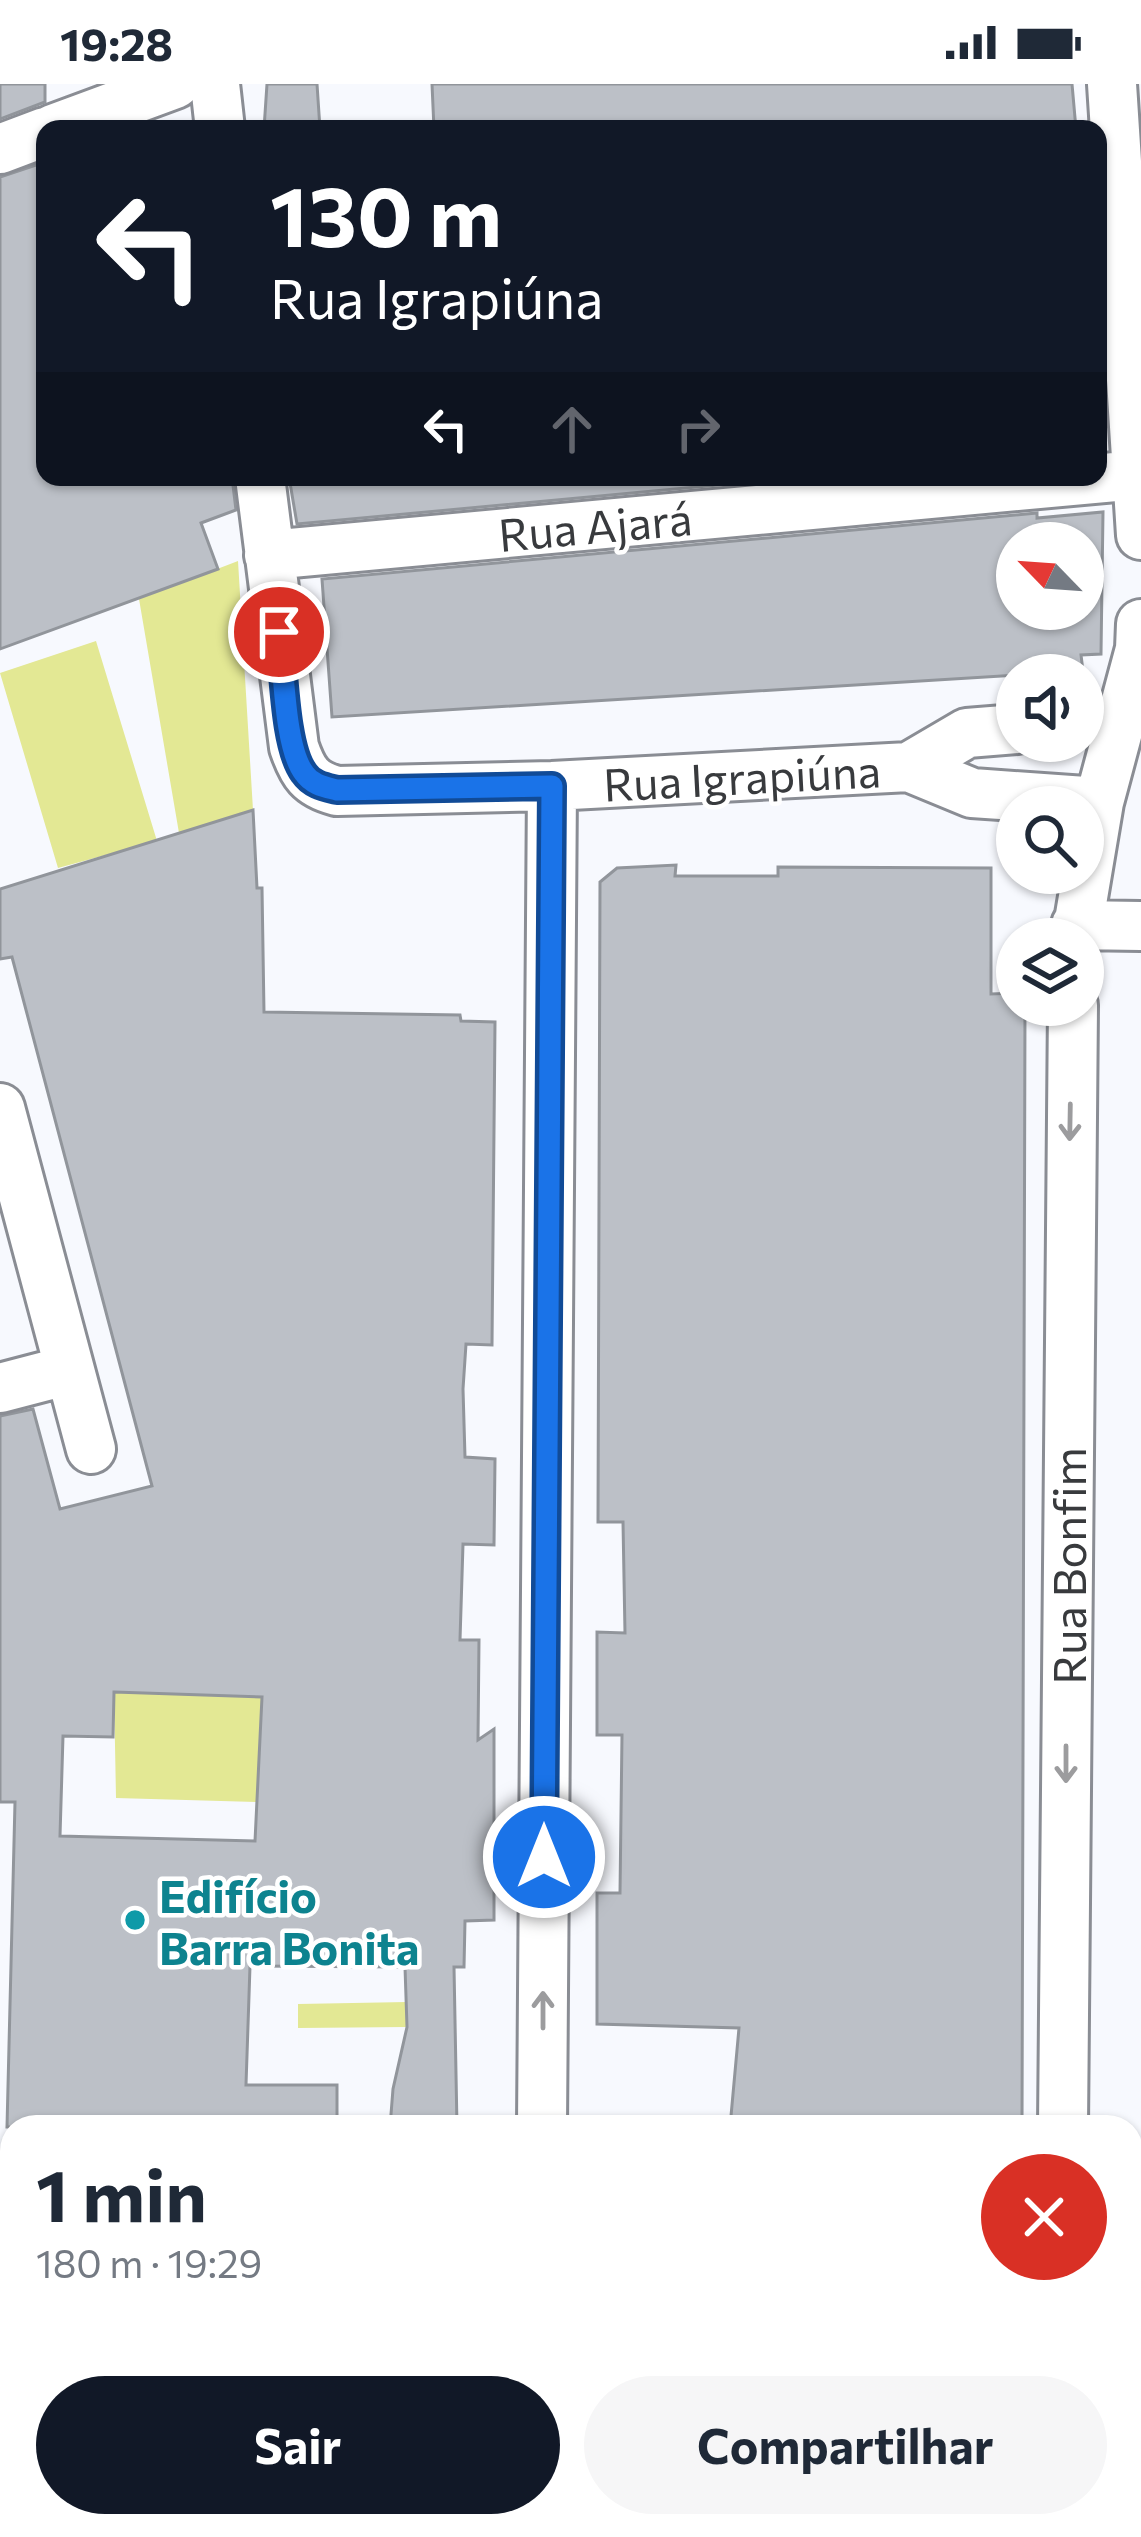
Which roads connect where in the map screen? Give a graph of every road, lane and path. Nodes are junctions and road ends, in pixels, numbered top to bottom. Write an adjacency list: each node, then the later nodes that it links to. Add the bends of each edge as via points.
1 (175, 84): 4 (street)
2 (215, 84): 5 (street)
3 (1112, 84): 8 (street)
4 (76, 120)
5 (219, 120)
6 (36, 135): 7 (street)
7 (0, 149)
8 (1137, 476): 9 (street, Rua Ajará); 12 (street)
9 (1107, 479)
10 (261, 486): 13 (street, Rua Igrapiúna)
11 (1027, 486): 13 (street, Rua Ajará)
12 (1141, 535)
13 (269, 555): 20 (street, Rua Igrapiúna, via 303,773 337,790)
14 (1141, 625): 16 (street, via 1140,650)
15 (996, 731): 19 (street, Rua Igrapiúna, via 967,734)
16 (1104, 747)
17 (1070, 762): 19 (street, Rua Igrapiúna, via 972,793)
18 (1101, 762): 21 (street)
19 (909, 767): 20 (street, Rua Igrapiúna)
20 (552, 786): 29 (street, one-way to 20)
21 (1078, 918)
22 (1141, 926): 23 (street)
23 (1104, 929)
24 (1073, 1026): 30 (street, Rua Bonfim, one-way to 30)
25 (0, 1108): 26 (street)
26 (69, 1370): 27 (street); 28 (street)
27 (0, 1388)
28 (91, 1449)
29 (542, 2115)
30 (1063, 2115)

